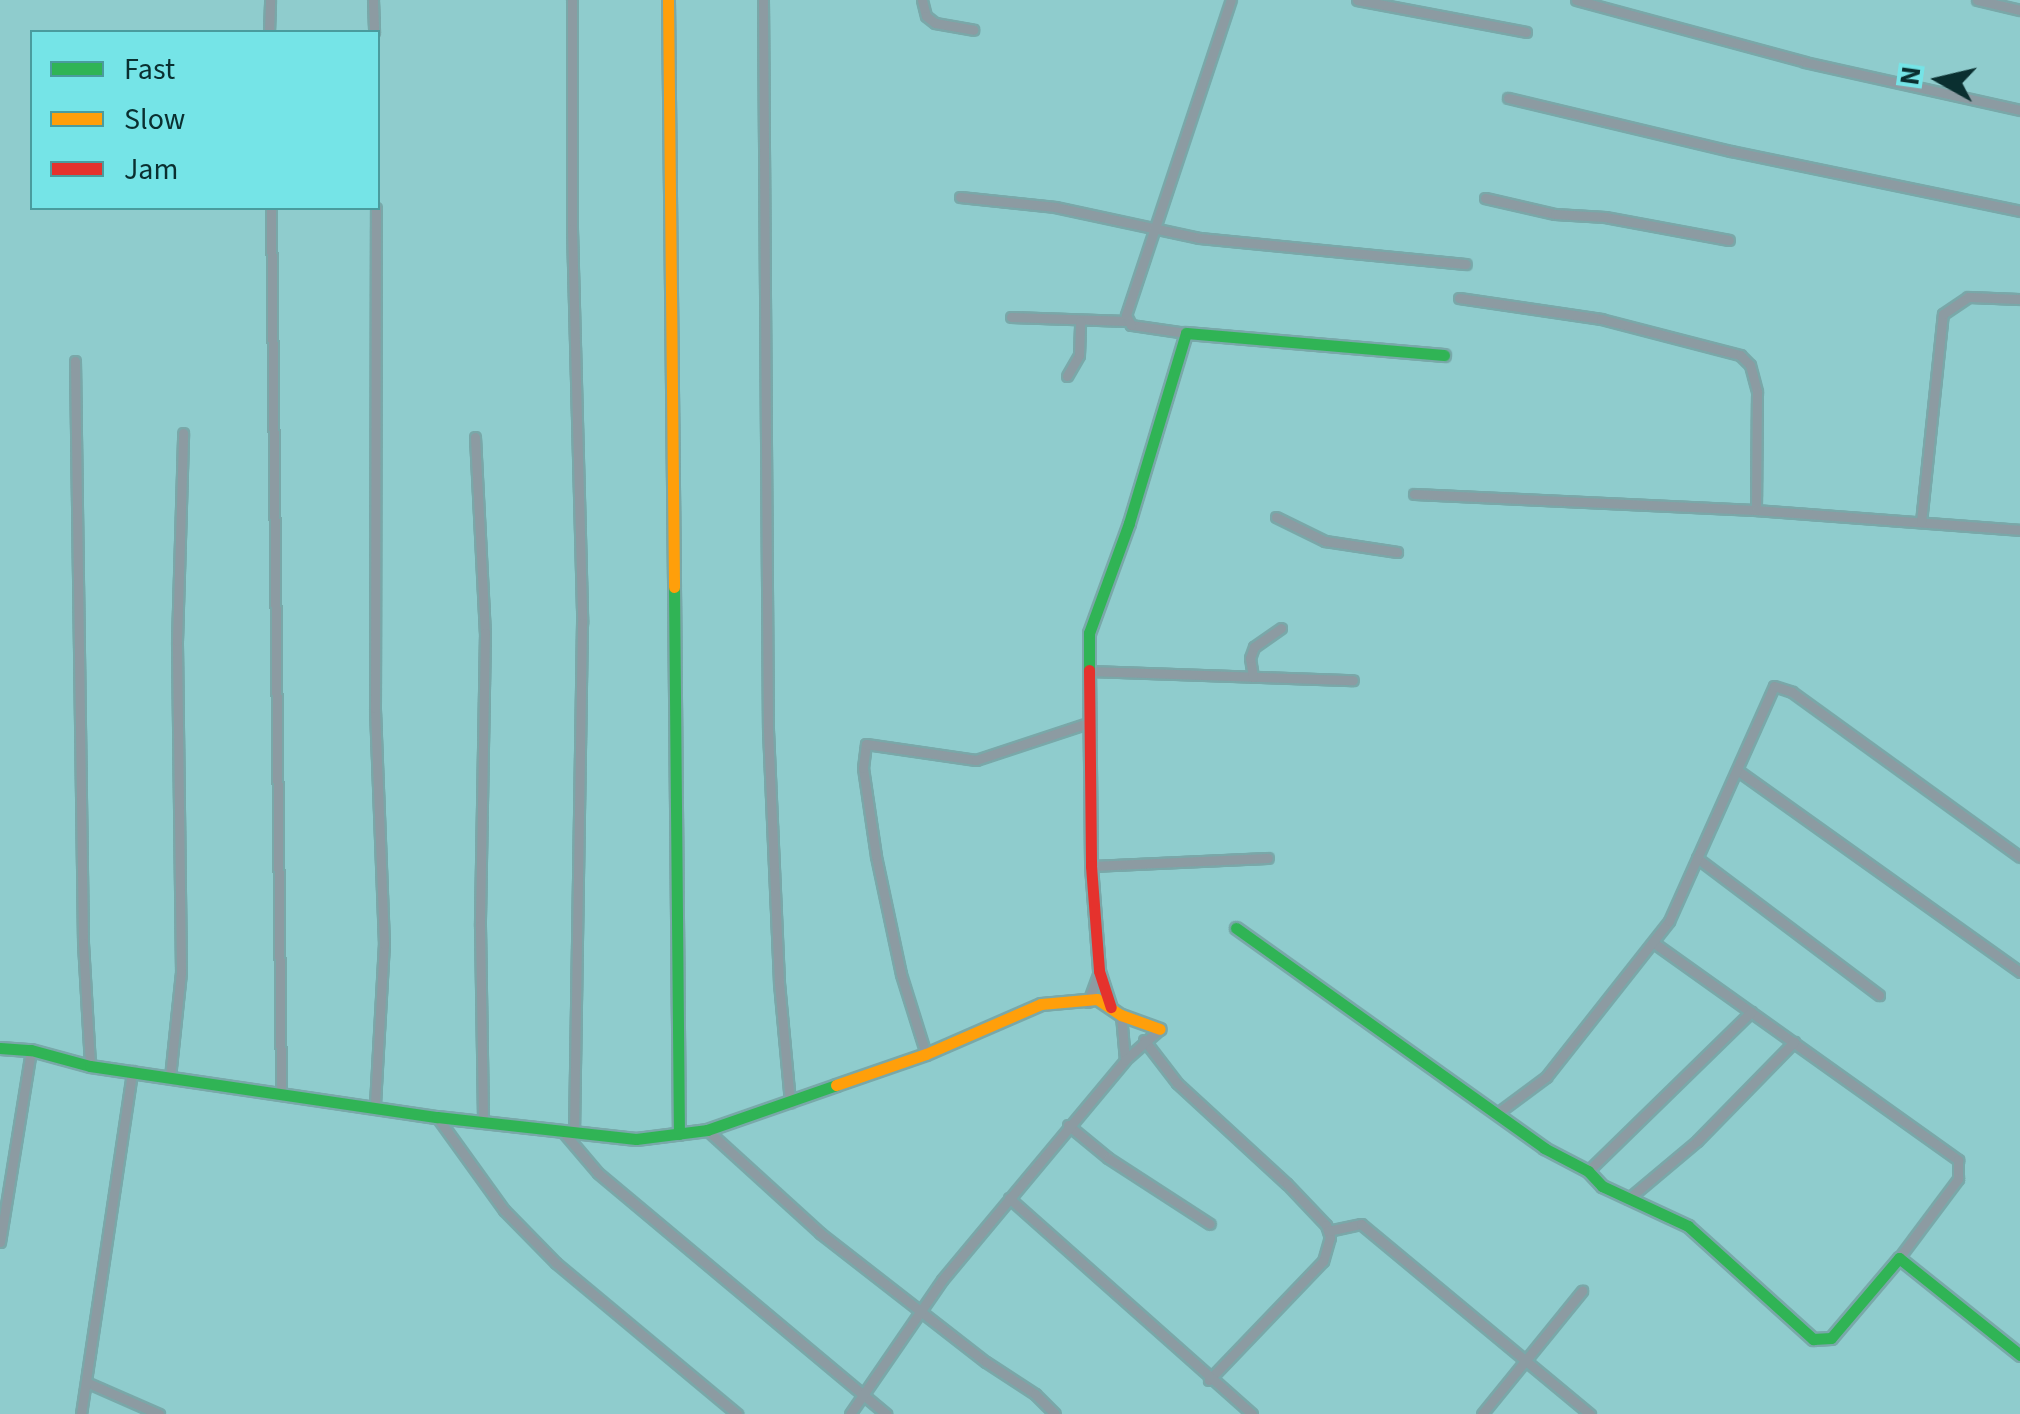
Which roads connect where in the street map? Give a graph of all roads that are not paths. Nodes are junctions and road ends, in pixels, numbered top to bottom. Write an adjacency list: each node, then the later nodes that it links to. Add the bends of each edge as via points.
1 (270, 0): 12 (street)
2 (373, 0): 13 (street)
3 (572, 0): 79 (street, via 582,623)
4 (668, 0): 80 (street)
5 (763, 0): 72 (street, via 768,730)
6 (922, 0): 14 (street, via 935,23)
7 (1231, 0): 23 (street)
8 (1357, 0): 15 (street)
9 (1576, 0): 17 (street, via 1805,62)
10 (1976, 0): 11 (street)
11 (2020, 10)
12 (269, 30)
13 (374, 30)
14 (973, 30)
15 (1526, 32)
16 (1508, 98): 22 (street)
17 (2020, 110)
18 (960, 197): 23 (street, via 1055,207)
19 (1485, 198): 24 (street)
20 (271, 210): 71 (street)
21 (376, 210): 73 (street, via 376,708 384,944)
22 (2020, 212)
23 (1152, 230): 25 (street); 30 (street)
24 (1729, 240)
25 (1466, 264)
26 (1459, 298): 38 (street, via 1600,319 1740,354 1757,392)
27 (2020, 299): 40 (street, via 1968,297 1944,314)
28 (1012, 317): 29 (street)
29 (1080, 320): 30 (street); 34 (street, via 1076,367)
30 (1126, 321): 31 (street)
31 (1186, 333): 32 (street); 44 (street, via 1089,633)
32 (1444, 355)
33 (76, 361): 68 (street)
34 (1067, 376)
35 (183, 434): 70 (street, via 177,624 181,972)
36 (476, 437): 76 (street, via 485,633)
37 (1414, 494): 38 (street)
38 (1756, 510): 40 (street)
39 (1276, 516): 42 (street, via 1325,540)
40 (1921, 522): 41 (street)
41 (2020, 530)
42 (1397, 552)
43 (1281, 628): 45 (street, via 1254,647)
44 (1090, 672): 45 (street); 47 (street)
45 (1253, 676): 46 (street)
46 (1353, 680)
47 (1088, 723): 52 (street); 66 (street, via 976,760 866,744 863,768 876,856)
48 (1737, 770): 50 (street); 51 (street, via 1769,690 1781,686); 56 (street)
49 (1268, 858): 52 (street)
50 (1697, 858): 54 (street); 57 (street)
51 (2020, 858)
52 (1091, 866): 55 (street)
53 (1236, 928): 74 (street)
54 (1654, 944): 60 (street); 74 (street, via 1546,1077)
55 (1099, 971): 58 (street); 59 (street)
56 (2020, 972)
57 (1879, 995)
58 (1088, 1002): 59 (street, via 1097,999); 66 (street, via 1041,1004)
59 (1116, 1011): 61 (street); 67 (street)
60 (1751, 1012): 63 (street); 81 (street)
61 (1160, 1029): 62 (street)
62 (1144, 1040): 67 (street); 85 (street, via 1177,1083)
63 (1794, 1042): 83 (street); 87 (street, via 1958,1160 1958,1179)
64 (0, 1048): 65 (street)
65 (31, 1050): 68 (street); 86 (street)
66 (926, 1054): 72 (street)
67 (1125, 1060): 77 (street)
68 (90, 1066): 69 (street)
69 (132, 1071): 70 (street); 93 (street)
70 (170, 1077): 71 (street)
71 (281, 1093): 73 (street)
72 (790, 1102): 78 (street)
73 (375, 1104): 75 (street)
74 (1498, 1112): 81 (street)
75 (437, 1117): 76 (street); 97 (street, via 504,1210 556,1263)
76 (483, 1123): 79 (street)
77 (1068, 1125): 82 (street); 84 (street)
78 (707, 1130): 80 (street); 89 (street, via 758,1182)
79 (569, 1133): 80 (street); 94 (street, via 598,1172)
80 (678, 1134)
81 (1588, 1172): 83 (street)
82 (1008, 1198): 89 (street); 92 (street)
83 (1628, 1199): 87 (street, via 1688,1226 1813,1339 1831,1338)
84 (1210, 1224)
85 (1328, 1230): 91 (street, via 1361,1224); 92 (street, via 1324,1260)
86 (0, 1242)
87 (1900, 1258): 90 (street)
88 (1582, 1292): 91 (street)
89 (922, 1313): 94 (street); 100 (street)
90 (2020, 1355)
91 (1526, 1359): 102 (street); 103 (street)
92 (1210, 1380): 101 (street)
93 (86, 1382): 95 (street); 96 (street)
94 (864, 1394): 98 (street); 99 (street)
95 (81, 1414)
96 (159, 1414)
97 (737, 1414)
98 (850, 1414)
99 (886, 1414)
100 (1055, 1414)
101 (1252, 1414)
102 (1482, 1414)
103 (1590, 1414)

